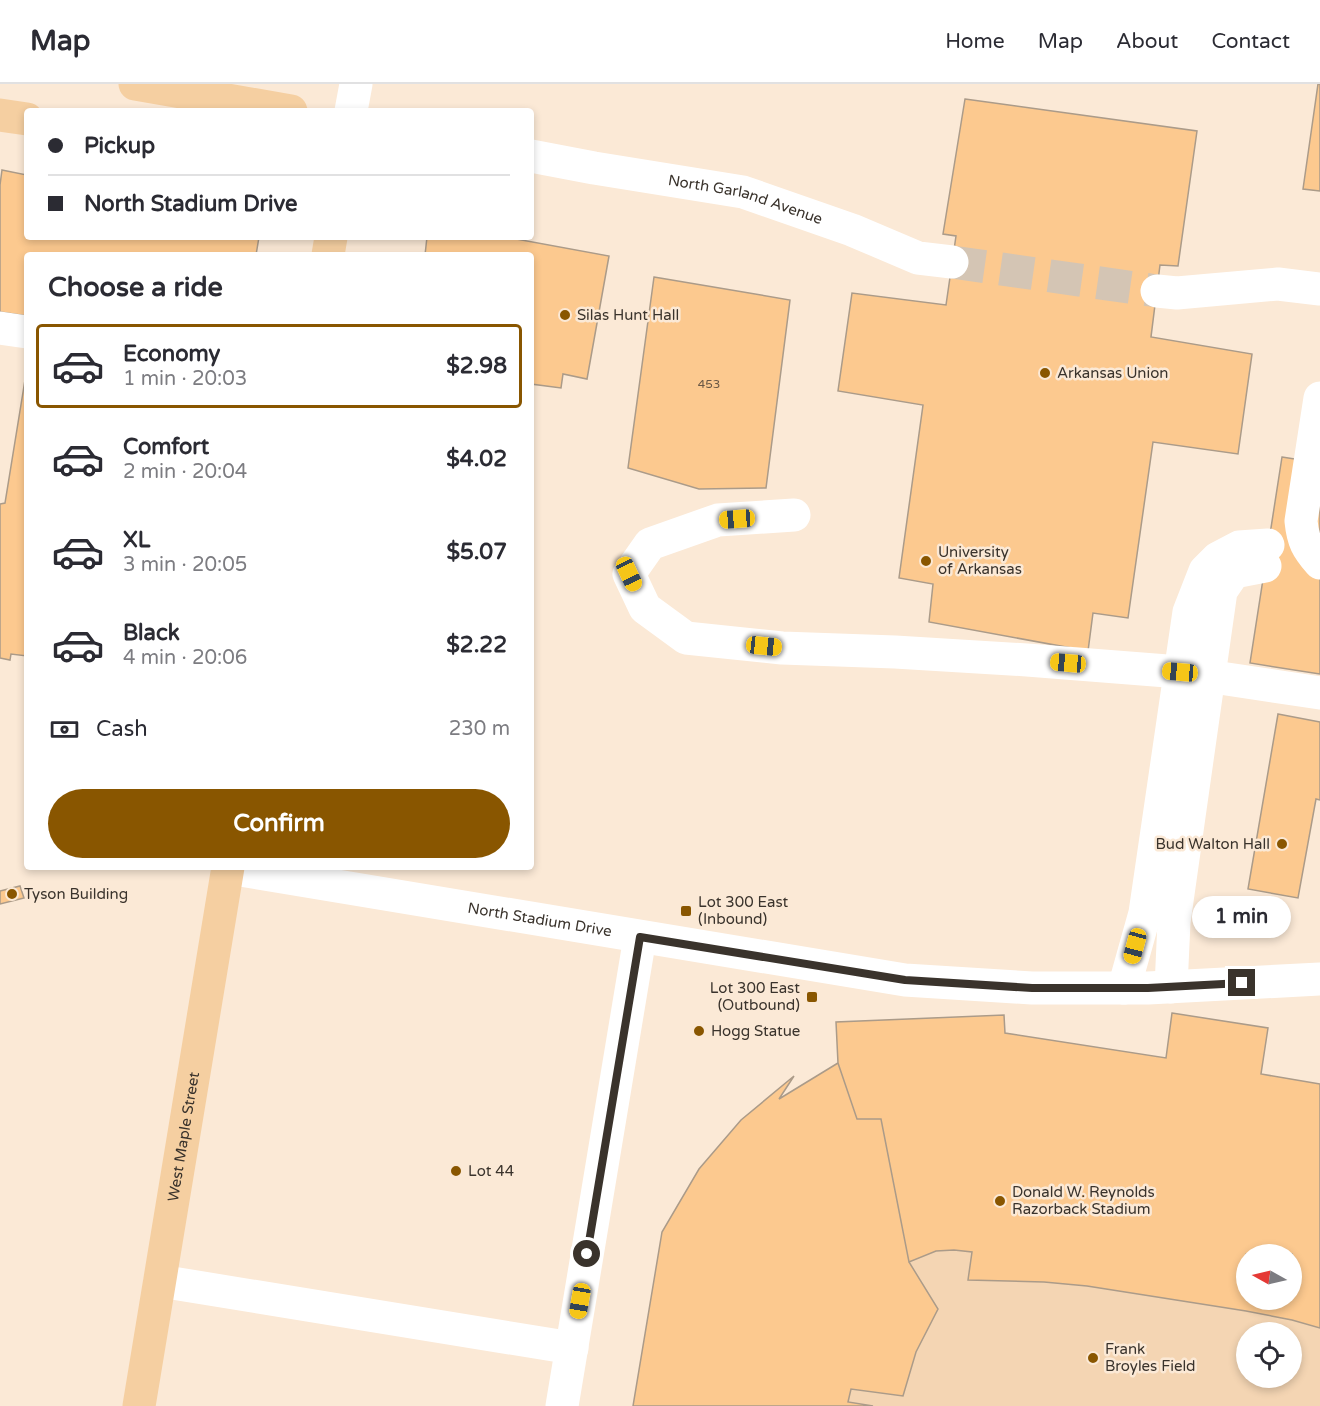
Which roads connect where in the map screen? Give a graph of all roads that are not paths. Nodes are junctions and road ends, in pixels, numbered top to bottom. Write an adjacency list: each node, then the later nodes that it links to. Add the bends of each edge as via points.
1 (135, 84): 3 (main road)
2 (356, 84): 4 (street)
3 (274, 108)
4 (352, 108)
5 (0, 115): 6 (main road)
6 (24, 119)
7 (534, 157): 8 (street, North Garland Avenue, via 743,192 918,258)
8 (952, 262)
9 (1320, 290): 10 (street, via 1278,284 1177,293)
10 (1156, 291)
11 (0, 328): 12 (street)
12 (24, 332)
13 (1320, 398): 16 (street, via 1301,521 1310,552)
14 (794, 515): 17 (street, via 718,520 650,544 629,574 645,608 686,638 782,648 1027,660)
15 (1267, 556): 17 (street, via 1234,572 1221,591)
16 (1320, 562)
17 (1194, 674): 18 (street); 23 (street); 24 (street, via 1145,913)
18 (1320, 693)
19 (228, 870): 25 (main road, West Maple Street)
20 (246, 870): 21 (street, North Stadium Drive)
21 (640, 937): 24 (street, North Stadium Drive, via 905,980 1032,988); 26 (street)
22 (1320, 978): 23 (street, North Stadium Drive)
23 (1171, 987): 24 (street, North Stadium Drive)
24 (1124, 988)
25 (160, 1281): 26 (street); 27 (main road, West Maple Street)
26 (572, 1348): 28 (street)
27 (139, 1406)
28 (562, 1406)

